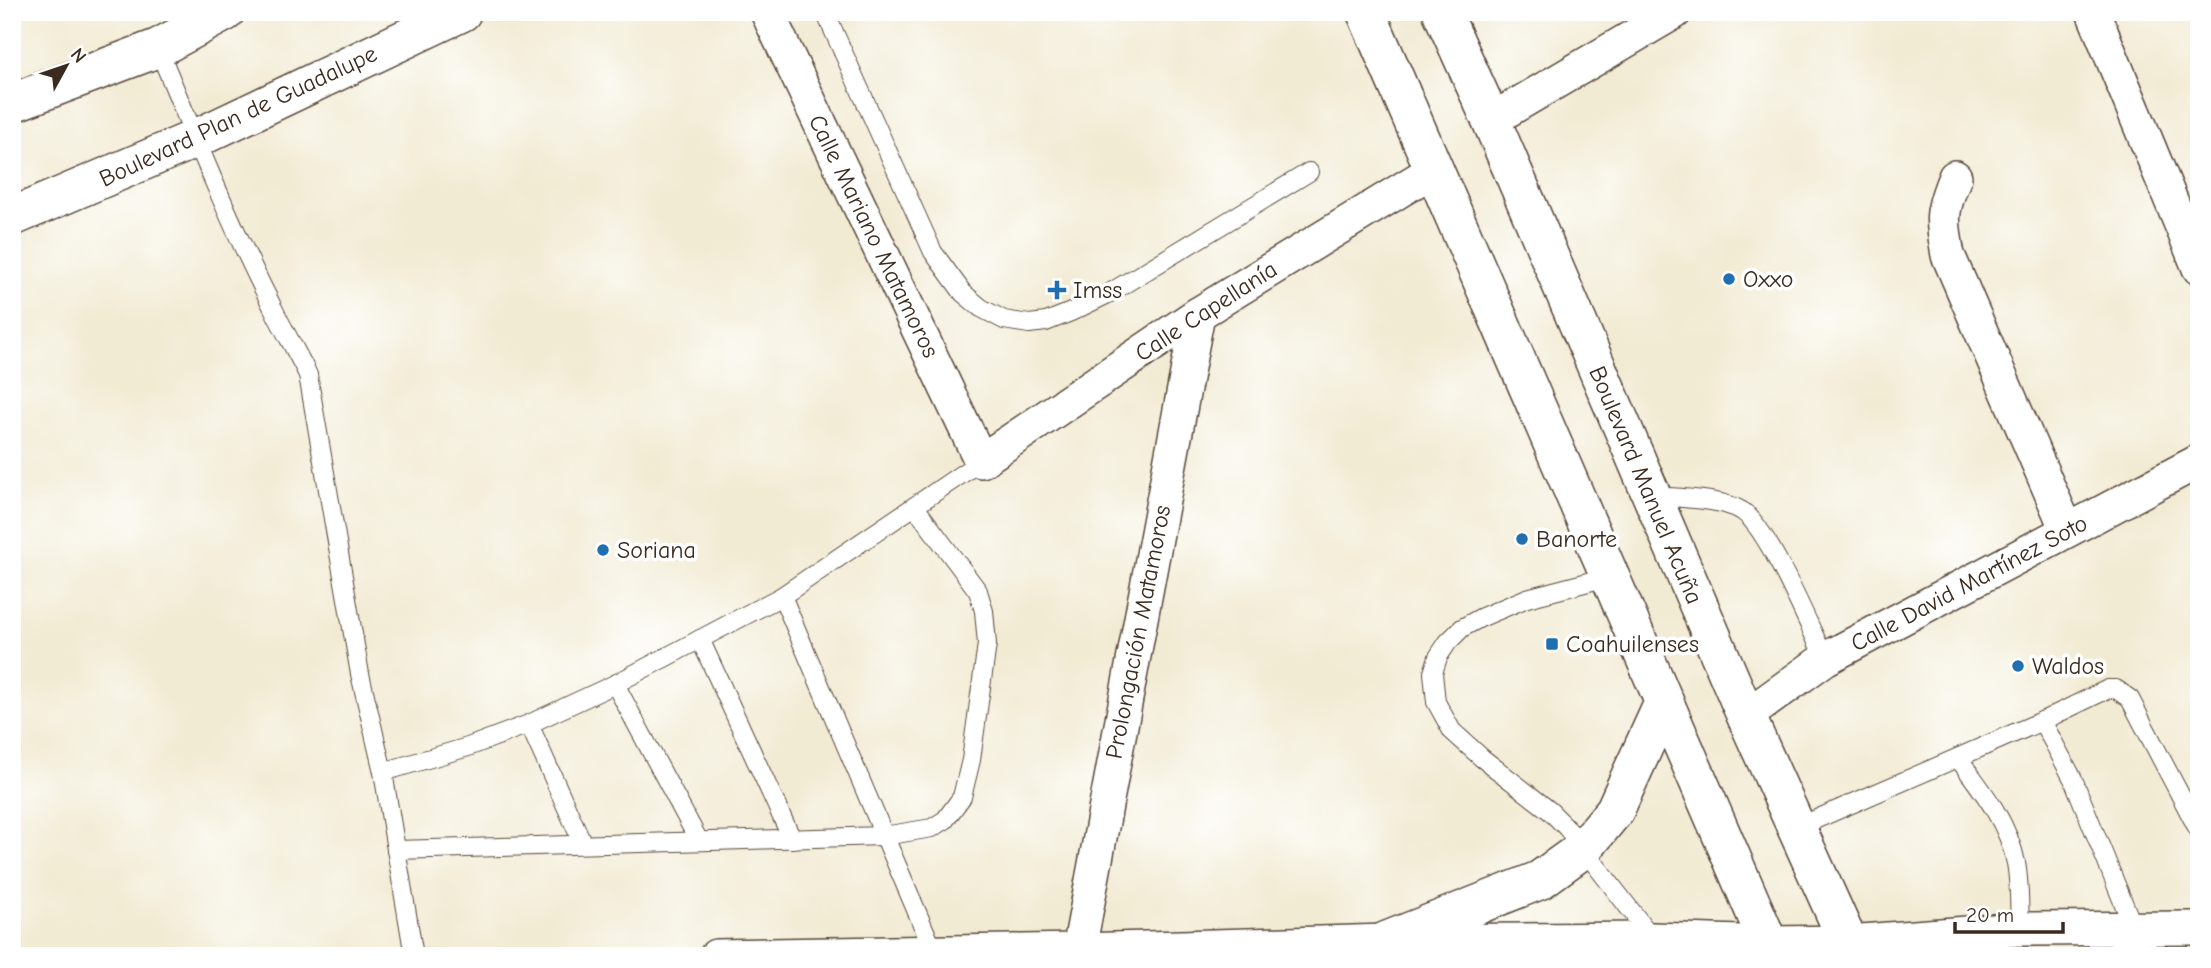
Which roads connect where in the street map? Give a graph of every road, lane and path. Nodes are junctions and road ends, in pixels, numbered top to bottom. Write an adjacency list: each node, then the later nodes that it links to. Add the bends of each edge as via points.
1 (225, 12): 9 (main road)
2 (462, 12): 12 (main road, Boulevard Plan de Guadalupe)
3 (767, 12): 19 (street, Calle Mariano Matamoros)
4 (825, 12): 14 (lane, via 933,251 963,293 1004,320 1046,322 1084,306)
5 (1366, 12): 13 (main road)
6 (1442, 12): 11 (main road, Boulevard Manuel Acuña)
7 (1675, 12): 11 (street)
8 (2093, 12): 17 (street)
9 (158, 48): 10 (main road); 12 (lane)
10 (12, 103)
11 (1491, 120): 21 (main road, Boulevard Manuel Acuña)
12 (195, 139): 16 (main road, Boulevard Plan de Guadalupe); 34 (lane, via 308,375 360,674)
13 (1434, 169): 18 (street, Calle Capellanía); 24 (main road)
14 (1309, 172)
15 (1955, 177): 23 (street, via 1944,204 1942,226 1948,255)
16 (12, 217)
17 (2199, 268)
18 (1198, 314): 19 (street, Calle Capellanía); 49 (street, Prolongación Matamoros)
19 (981, 461): 22 (lane)
20 (2199, 461): 23 (street, Calle David Martínez Soto)
21 (1650, 495): 27 (lane, via 1742,511 1772,550); 30 (main road, Boulevard Manuel Acuña)
22 (915, 507): 25 (lane); 37 (lane, via 978,591 987,644 962,797 932,828)
23 (2067, 530): 27 (street, Calle David Martínez Soto)
24 (1611, 576): 29 (main road); 42 (lane, via 1527,598 1480,618 1448,642 1433,673 1436,702 1452,731 1550,811)
25 (782, 596): 26 (lane); 37 (lane)
26 (700, 639): 28 (lane); 38 (lane)
27 (1825, 659): 30 (street, Calle David Martínez Soto)
28 (615, 684): 32 (lane); 39 (lane)
29 (1664, 702): 42 (main road, via 1615,810); 50 (main road)
30 (1746, 716): 35 (main road, Boulevard Manuel Acuña)
31 (2042, 721): 33 (lane); 36 (lane, via 2102,691 2124,693); 45 (lane, via 2073,779)
32 (529, 724): 34 (lane); 40 (lane)
33 (1958, 758): 35 (lane); 44 (lane, via 2009,838 2016,864)
34 (383, 772): 41 (lane)
35 (1796, 828): 48 (main road, Boulevard Manuel Acuña)
36 (2199, 831)
37 (884, 836): 38 (lane); 51 (lane)
38 (792, 839): 39 (lane)
39 (699, 841): 40 (lane)
40 (583, 844): 41 (lane)
41 (396, 849): 52 (lane)
42 (1583, 849): 46 (main road, via 1540,880); 47 (lane)
43 (2199, 928): 45 (street)
44 (2020, 929): 45 (street); 48 (street); 54 (street)
45 (2134, 929)
46 (1386, 941): 47 (street); 49 (street)
47 (1661, 947): 50 (street)
48 (1850, 949): 50 (street)
49 (1079, 950): 51 (street)
50 (1772, 950)
51 (934, 952): 53 (street)
52 (414, 956)
53 (716, 956)
54 (1996, 956)

